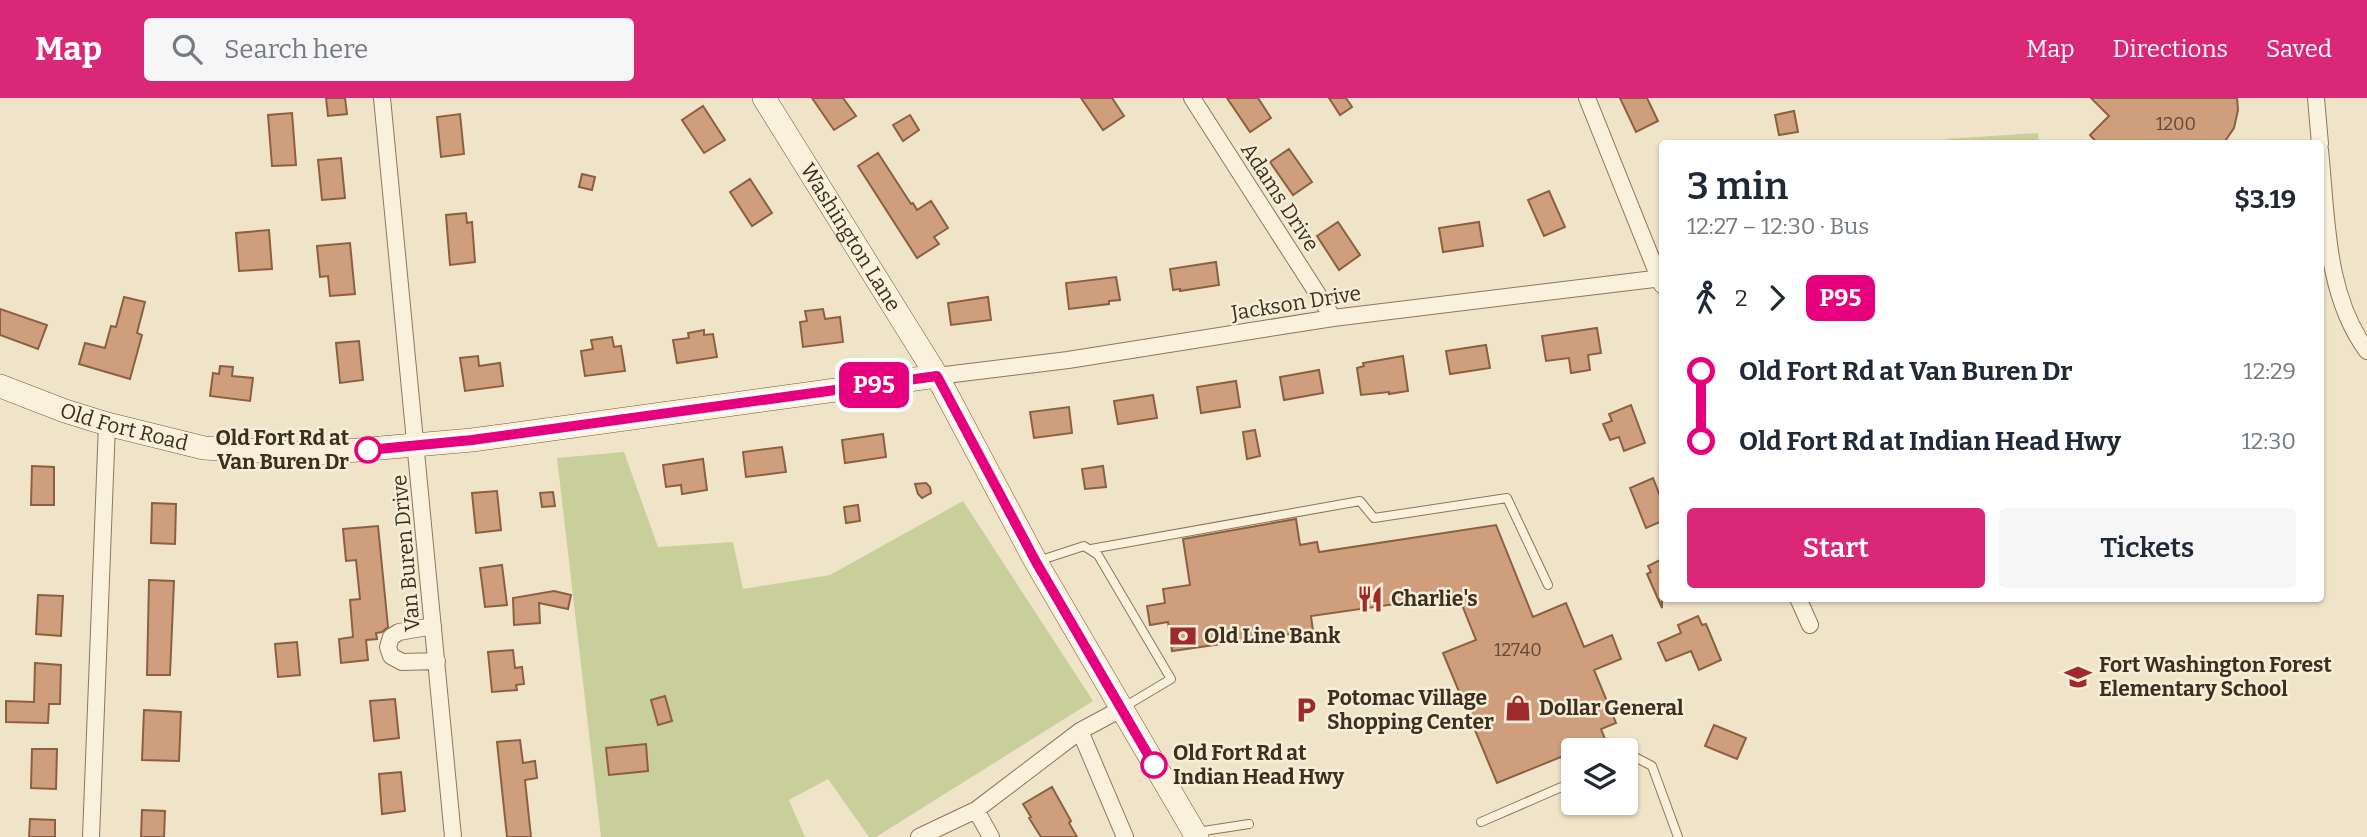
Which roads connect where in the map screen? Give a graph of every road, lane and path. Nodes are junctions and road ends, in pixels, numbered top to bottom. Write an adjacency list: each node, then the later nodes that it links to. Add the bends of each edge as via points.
1 (382, 98): 15 (street, Van Buren Drive)
2 (764, 98): 12 (main road, Washington Lane)
3 (1192, 98): 10 (street, Adams Drive)
4 (1587, 98): 8 (street)
5 (2316, 98): 6 (street)
6 (2320, 140)
7 (2324, 218): 11 (street, via 2335,281 2346,314)
8 (1659, 273)
9 (1659, 280): 10 (street, Jackson Drive)
10 (1333, 318): 12 (street, Jackson Drive)
11 (2367, 351)
12 (937, 376): 15 (main road, Old Fort Road); 17 (main road)
13 (0, 386): 14 (main road, Old Fort Road)
14 (107, 424): 15 (main road, Old Fort Road, via 204,448 286,454); 31 (street)
15 (417, 446): 21 (street, Van Buren Drive)
16 (1091, 550): 17 (lane, via 1084,546); 18 (lane, via 1360,501 1374,518 1507,498); 23 (lane, via 1171,679)
17 (1036, 562): 23 (main road)
18 (1548, 585)
19 (1800, 602): 20 (street)
20 (1810, 625)
21 (433, 626): 22 (street, Van Buren Drive); 22 (street, via 399,632 388,647 391,656 402,662)
22 (437, 661): 32 (street, Van Buren Drive)
23 (1121, 709): 24 (street); 30 (main road)
24 (1080, 731): 27 (street); 35 (street)
25 (1638, 759): 36 (lane, via 1652,766)
26 (1561, 787): 28 (lane)
27 (976, 810): 33 (street); 34 (street)
28 (1481, 822)
29 (1249, 824): 30 (lane)
30 (1196, 835)
31 (91, 837)
32 (453, 837)
33 (919, 837)
34 (991, 837)
35 (1125, 837)
36 (1678, 837)

